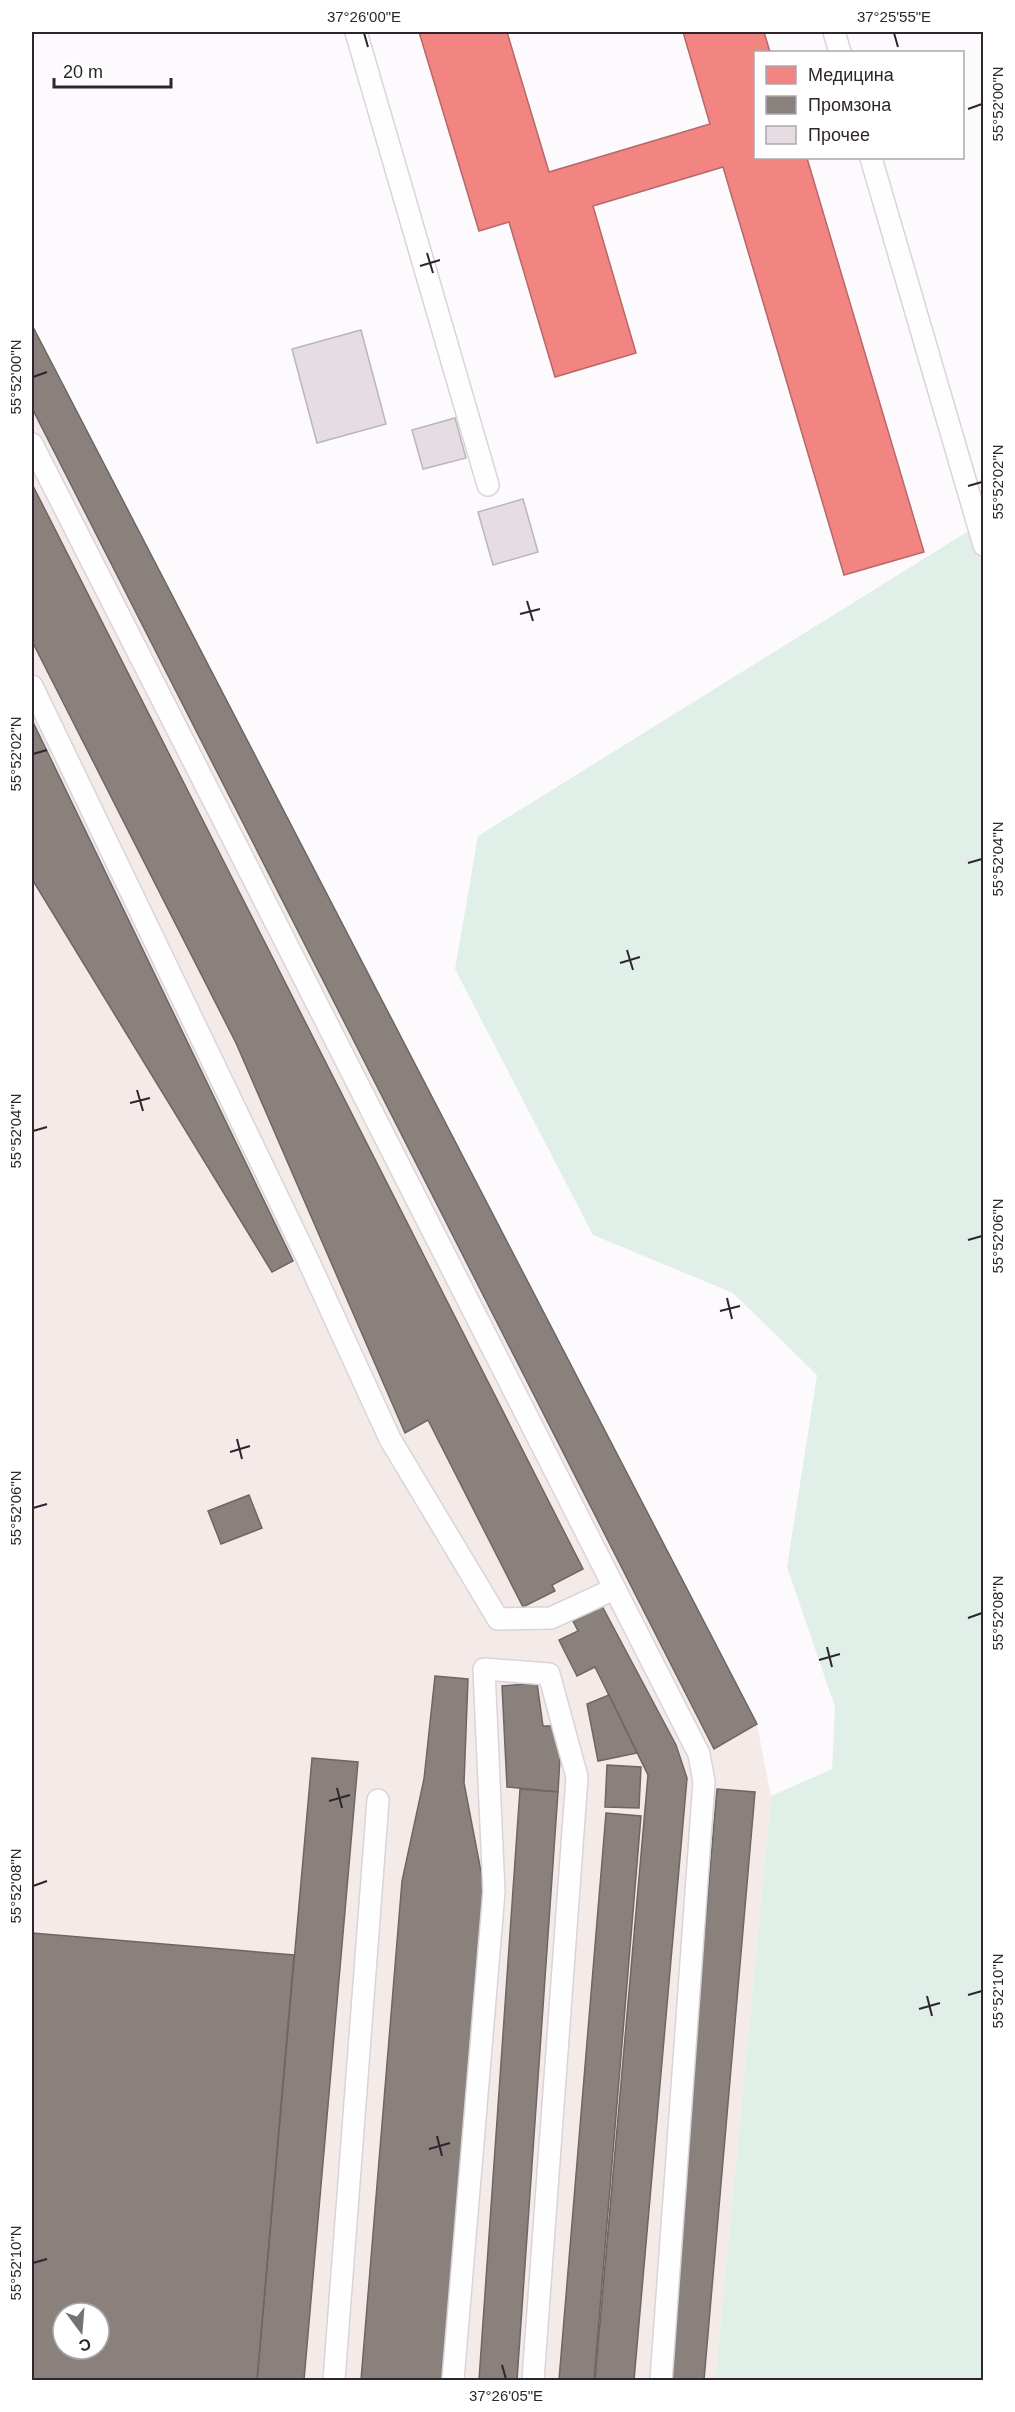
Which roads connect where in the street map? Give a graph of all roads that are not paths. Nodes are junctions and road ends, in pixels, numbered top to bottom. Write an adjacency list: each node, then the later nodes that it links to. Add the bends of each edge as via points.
1 (356, 32): 6 (lane)
2 (834, 32): 3 (lane)
3 (840, 51)
4 (871, 159): 7 (lane)
5 (32, 444): 9 (lane)
6 (488, 486)
7 (984, 545)
8 (32, 686): 9 (lane, via 390,1439 498,1618 551,1618)
9 (614, 1589): 14 (lane, via 699,1754 704,1782)
10 (378, 1800): 11 (lane)
11 (334, 2380)
12 (453, 2380): 13 (lane, via 494,1892 484,1670 549,1674 577,1777)
13 (533, 2380)
14 (661, 2380)

